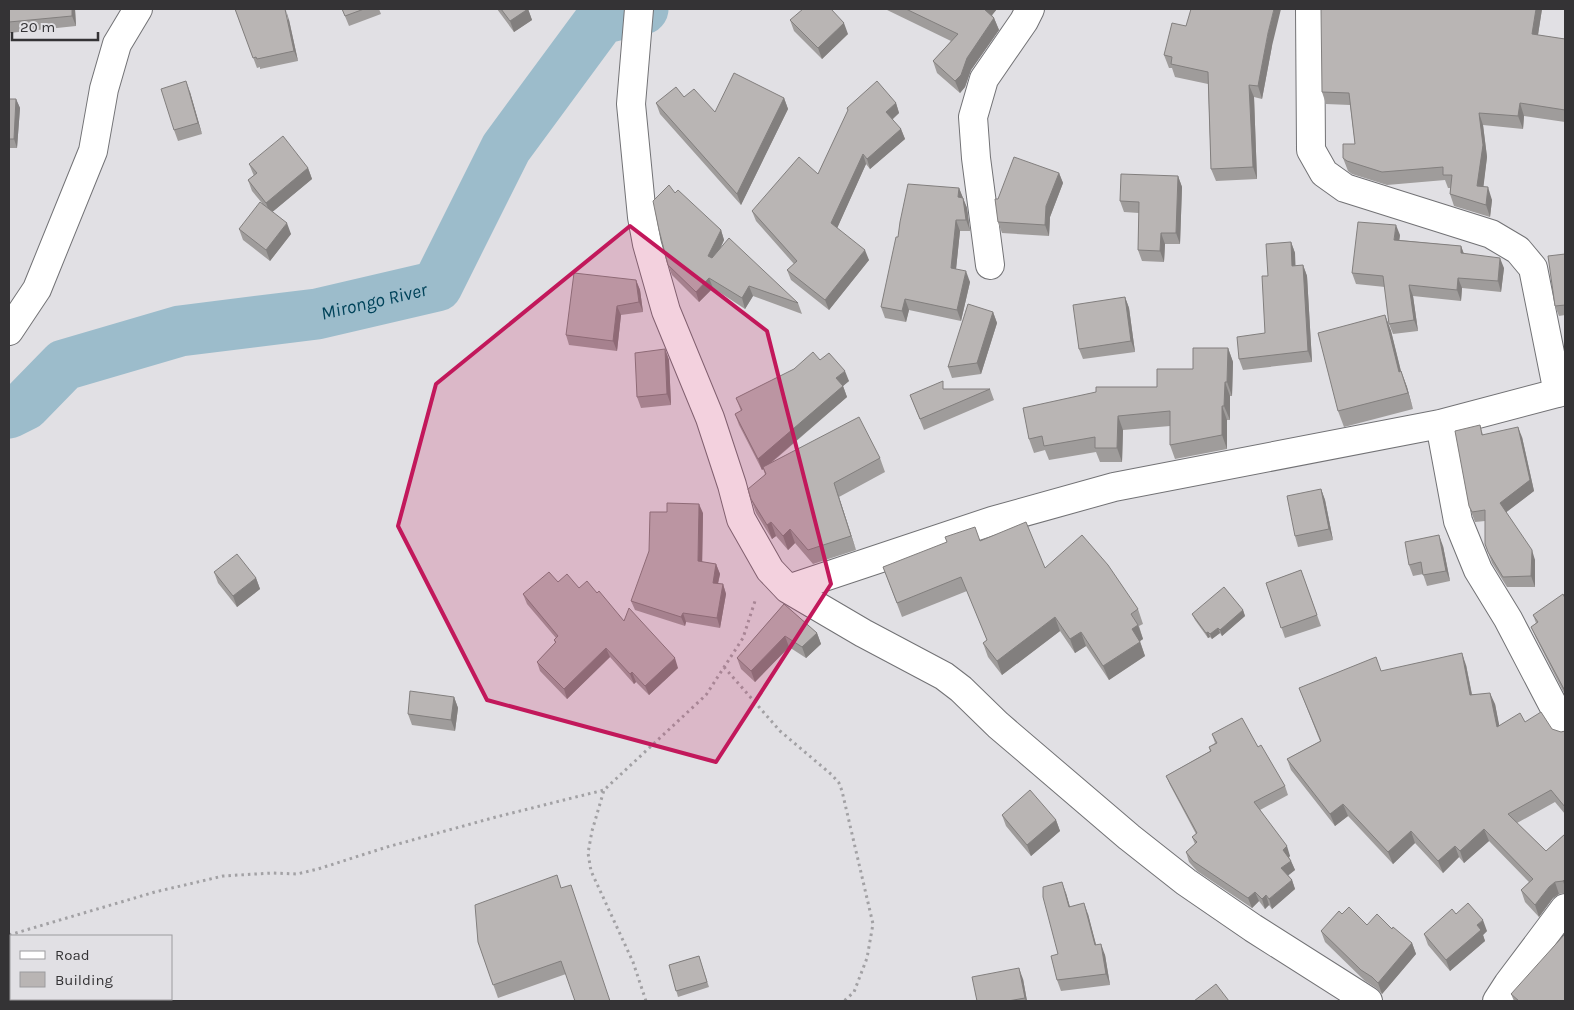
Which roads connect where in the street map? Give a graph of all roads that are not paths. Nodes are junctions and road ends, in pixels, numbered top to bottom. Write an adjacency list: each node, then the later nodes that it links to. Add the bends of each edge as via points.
1 (138, 9): 6 (street, via 117,44 104,89 93,151 37,289)
2 (639, 9): 9 (street, via 631,104 647,244 666,311 710,418 740,519 770,570)
3 (1030, 9): 5 (street, via 984,79 973,117)
4 (1310, 9): 7 (street, via 1311,150 1324,173 1344,188 1491,234 1518,250 1534,268)
5 (990, 265)
6 (9, 331)
7 (1562, 392): 8 (street)
8 (1440, 424): 9 (street, via 1114,486 992,521); 10 (street, via 1463,536 1478,570 1508,619)
9 (788, 589): 12 (street, via 944,676 1129,837 1186,882)
10 (1565, 728)
11 (1565, 908): 13 (street)
12 (1368, 1001)
13 (1497, 1001)

